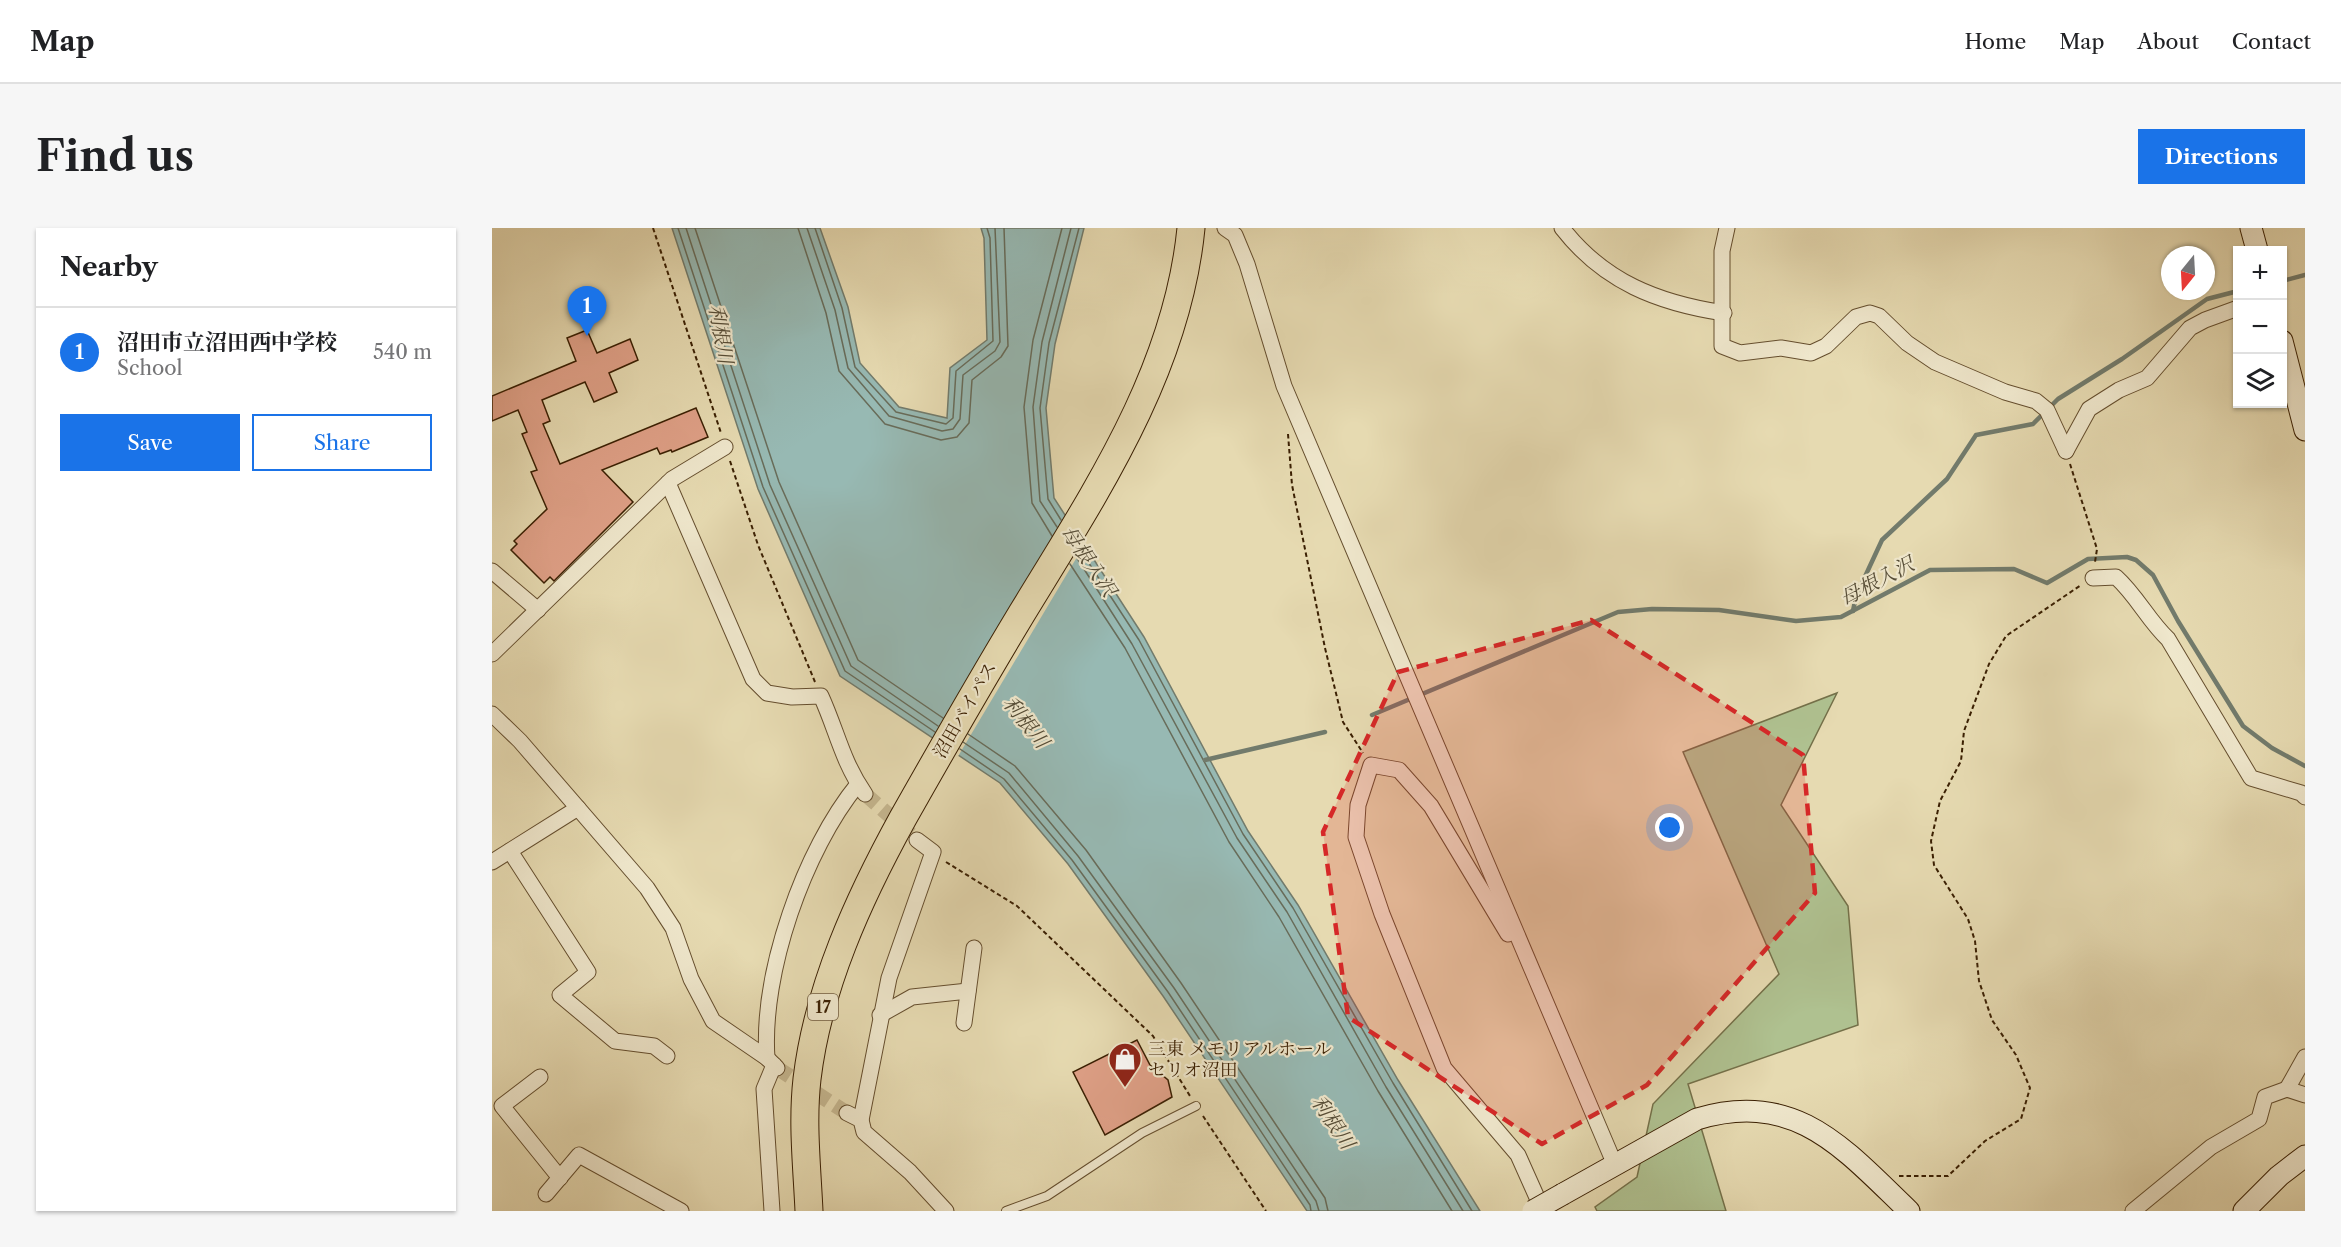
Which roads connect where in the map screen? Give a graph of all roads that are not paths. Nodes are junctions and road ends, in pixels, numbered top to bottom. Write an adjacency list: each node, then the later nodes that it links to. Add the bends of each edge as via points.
1 (1191, 228): 43 (highway, 沼田バイパス / 17, via 1175,307 1139,410 1102,483 903,818 862,900 830,982 807,1079)
2 (1225, 228): 24 (street, via 1235,235 1247,264 1284,386)
3 (1562, 228): 8 (street, via 1603,270 1633,289)
4 (1727, 228): 8 (street, via 1722,251)
5 (2251, 228): 6 (street)
6 (2256, 246)
7 (2233, 310): 8 (street, via 2190,328 2147,378 2089,409 2066,451 2047,410 2036,401 1935,362 1907,343 1879,316 1870,313 1856,317 1826,346 1811,353 1781,348 1740,353 1722,346)
8 (1724, 313)
9 (2286, 354): 10 (street)
10 (2305, 430)
11 (725, 447): 12 (street)
12 (668, 483): 15 (street); 30 (street, via 753,680 767,693 821,696 833,721 838,747 861,789 844,800 806,869 787,926 765,1034)
13 (492, 571): 15 (street)
14 (2092, 578): 18 (street, via 2116,577 2132,592 2150,621 2168,639 2251,778)
15 (538, 610): 16 (street)
16 (492, 654)
17 (492, 714): 19 (street)
18 (2305, 797)
19 (578, 808): 21 (street); 30 (street, via 647,888 673,928 691,979 713,1021)
20 (917, 840): 26 (street, via 933,852)
21 (510, 850): 22 (street); 28 (street, via 588,972 560,995 615,1041 654,1046)
22 (492, 862)
23 (974, 948): 25 (street)
24 (1533, 974): 38 (street); 47 (street, via 1431,806 1400,770 1371,765 1358,805 1356,837 1382,914 1444,1068 1518,1155)
25 (968, 991): 26 (street, via 912,996); 27 (street)
26 (880, 1015): 36 (street)
27 (964, 1023)
28 (667, 1056)
29 (2305, 1057): 32 (street)
30 (773, 1064): 42 (street, via 764,1089)
31 (540, 1077): 39 (street, via 502,1106)
32 (2287, 1089): 33 (street); 49 (street, via 2265,1097 2259,1119 2211,1148)
33 (2305, 1095)
34 (1196, 1106): 45 (lane, via 1143,1133 1047,1196)
35 (847, 1113): 36 (street)
36 (861, 1120): 44 (street, via 864,1132 910,1172)
37 (2305, 1156): 50 (street)
38 (1615, 1165): 46 (street, bridge); 48 (street, via 1697,1119 1719,1112 1771,1113 1799,1120 1827,1136)
39 (560, 1178): 40 (street); 41 (street, via 579,1155)
40 (546, 1194)
41 (681, 1211)
42 (772, 1211)
43 (809, 1211)
44 (946, 1211)
45 (1006, 1211)
46 (1533, 1211)
47 (1543, 1211)
48 (1909, 1211)
49 (2133, 1211)
50 (2244, 1211)

